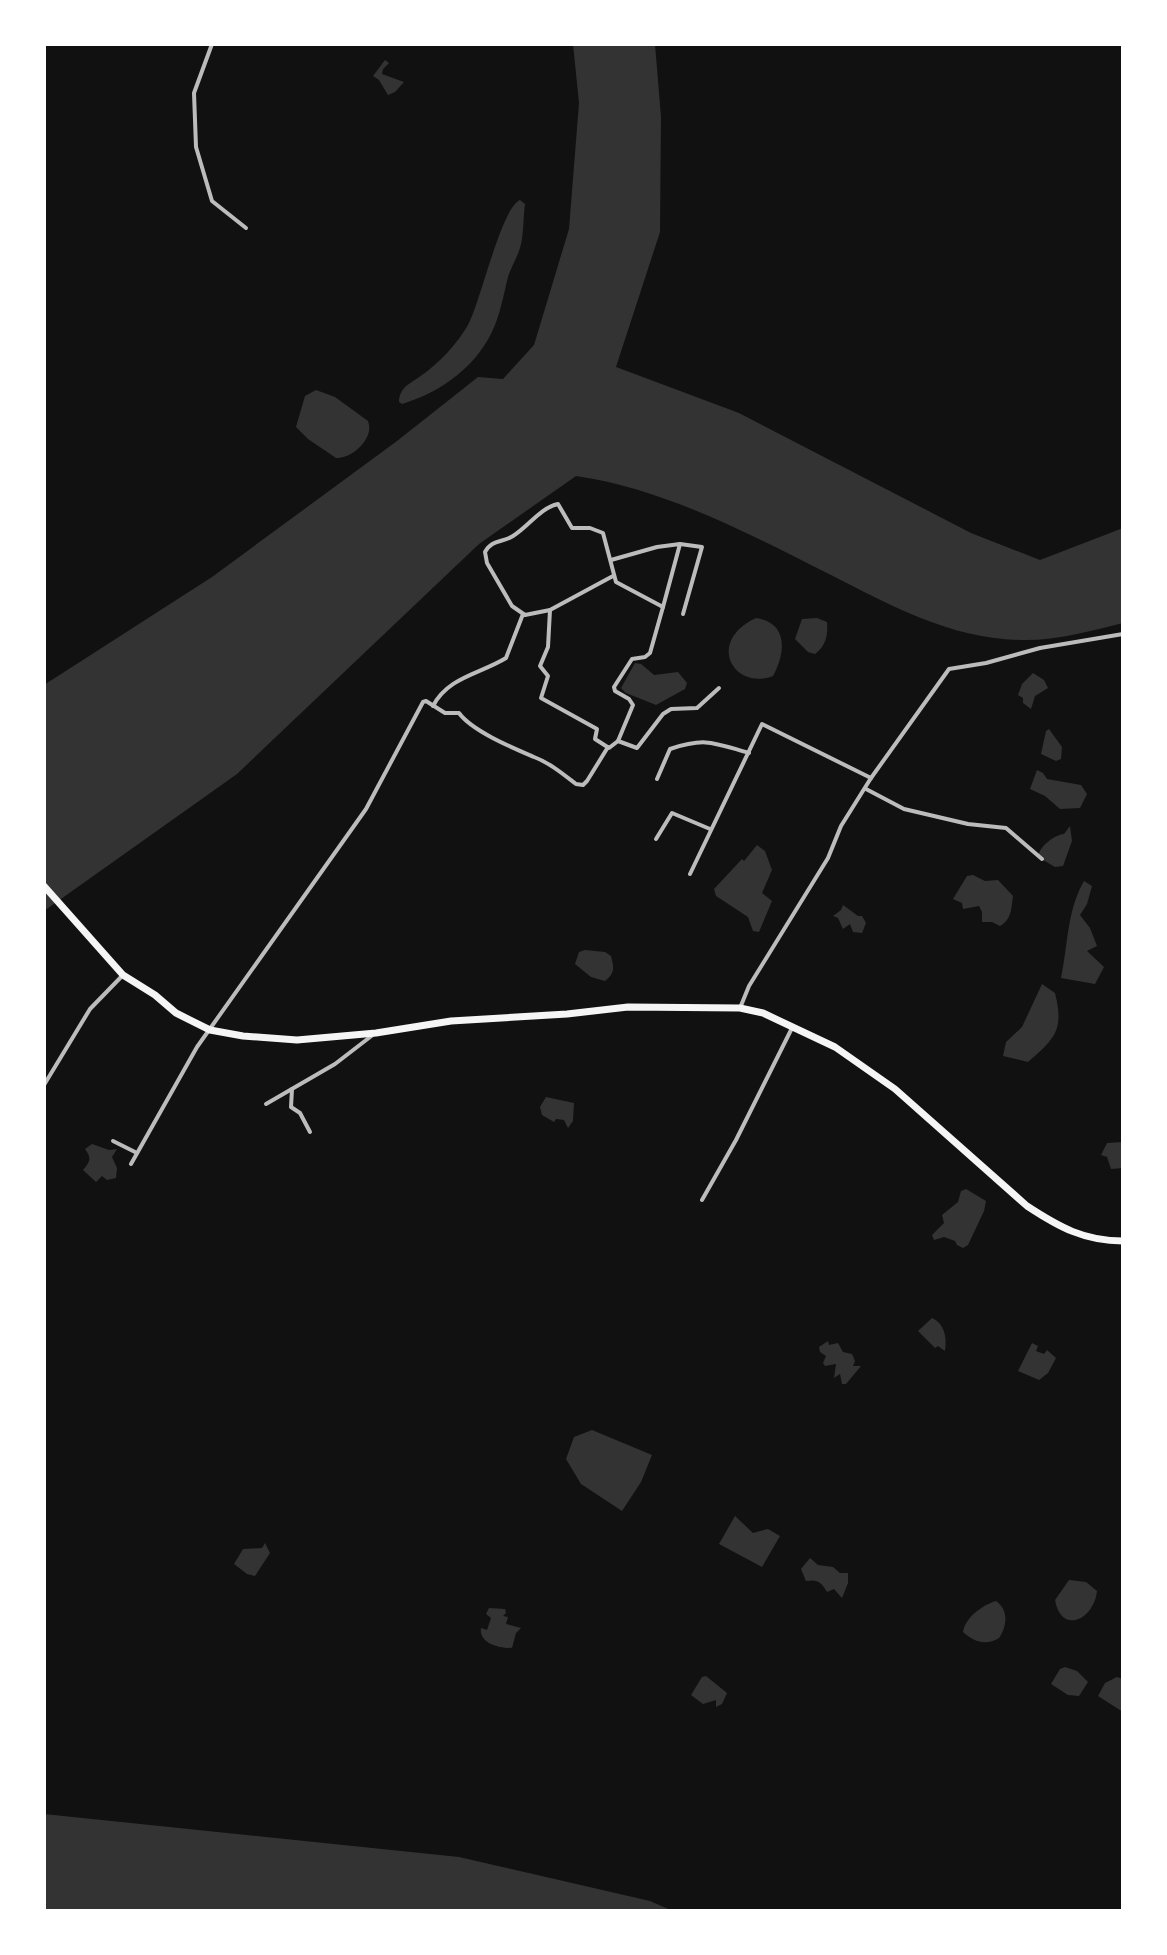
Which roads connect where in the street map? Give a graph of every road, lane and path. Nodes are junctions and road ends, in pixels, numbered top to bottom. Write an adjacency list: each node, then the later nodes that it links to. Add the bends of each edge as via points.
1 (212, 44): 2 (street, via 194,93 196,147 212,201)
2 (246, 228)
3 (680, 544): 4 (street); 6 (street); 9 (street, via 702,547)
4 (611, 560): 5 (street); 8 (street, via 603,533 572,528 561,507 553,505 485,552 512,606)
5 (613, 576): 6 (street, via 623,587); 7 (street)
6 (663, 607): 13 (street, via 650,653 632,659 614,687 633,705)
7 (550, 610): 8 (street); 14 (street, via 548,647 540,666 548,676 541,698 597,729 595,739)
8 (523, 614): 12 (street, via 506,658 453,682)
9 (683, 614)
10 (1123, 634): 16 (street, via 949,669)
11 (719, 688): 13 (street, via 697,708 663,714 637,748)
12 (433, 706): 14 (street, via 459,713 485,734 543,761 576,784 587,781); 27 (street, via 421,704 366,809)
13 (618, 741): 14 (street)
14 (608, 747)
15 (749, 753): 16 (street, via 762,724); 17 (street, via 719,741 692,741 670,749); 19 (street)
16 (871, 778): 18 (street)
17 (657, 779)
18 (866, 789): 21 (street, via 904,809 1006,828); 25 (street)
19 (710, 829): 20 (street, via 672,813); 22 (street)
20 (656, 839)
21 (1042, 859)
22 (690, 874)
23 (44, 886): 24 (main road)
24 (123, 975): 27 (main road); 29 (street, via 90,1009)
25 (740, 1008): 26 (main road); 28 (main road, via 628,1007 451,1021)
26 (792, 1028): 36 (street); 37 (main road, via 835,1047 895,1089 1050,1221 1083,1237)
27 (210, 1030): 28 (main road, via 297,1040); 34 (street)
28 (376, 1033): 30 (street)
29 (44, 1085)
30 (292, 1089): 31 (street); 32 (street, via 291,1107)
31 (266, 1104)
32 (310, 1132)
33 (113, 1141): 34 (street)
34 (135, 1152): 35 (street)
35 (131, 1164)
36 (702, 1200)
37 (1123, 1241)

